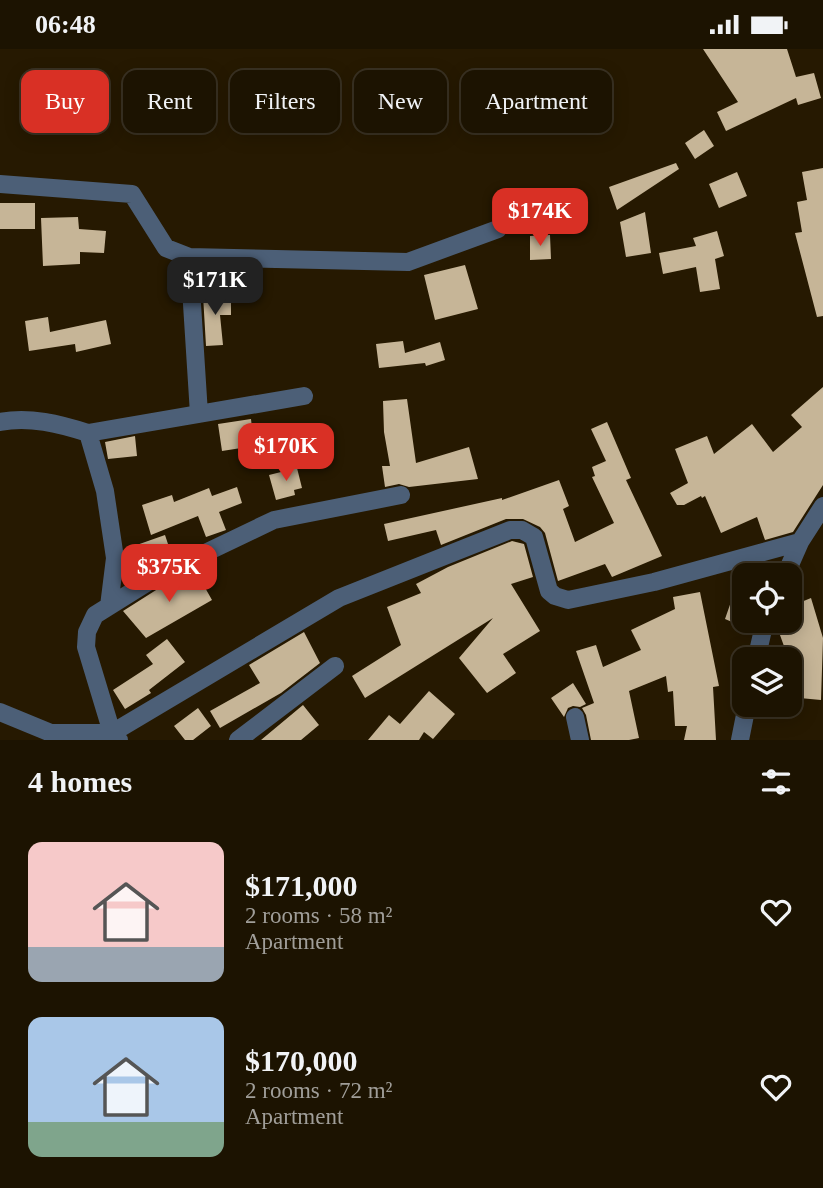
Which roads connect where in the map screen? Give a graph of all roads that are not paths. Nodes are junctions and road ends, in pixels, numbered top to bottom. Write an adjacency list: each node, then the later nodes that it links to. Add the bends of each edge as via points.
1 (0, 184): 3 (street, via 132,194 166,248)
2 (498, 229): 3 (street, via 408,262)
3 (189, 257): 5 (street)
4 (304, 396): 5 (street)
5 (199, 414): 7 (street)
6 (0, 422): 7 (street, via 50,423)
7 (88, 433): 12 (street, via 105,491 115,558)
8 (401, 495): 12 (street, via 274,520 159,575)
9 (823, 506): 10 (street)
10 (800, 542): 11 (street); 17 (street, via 568,600 548,591 534,537 510,530 340,598)
11 (791, 563)
12 (109, 606): 17 (street, via 95,615 86,647)
13 (335, 666): 19 (street)
14 (0, 712): 18 (street)
15 (575, 717): 20 (street)
16 (745, 717): 21 (street)
17 (115, 736): 18 (street)
18 (48, 737)
19 (238, 740)
20 (580, 740)
21 (740, 740)

